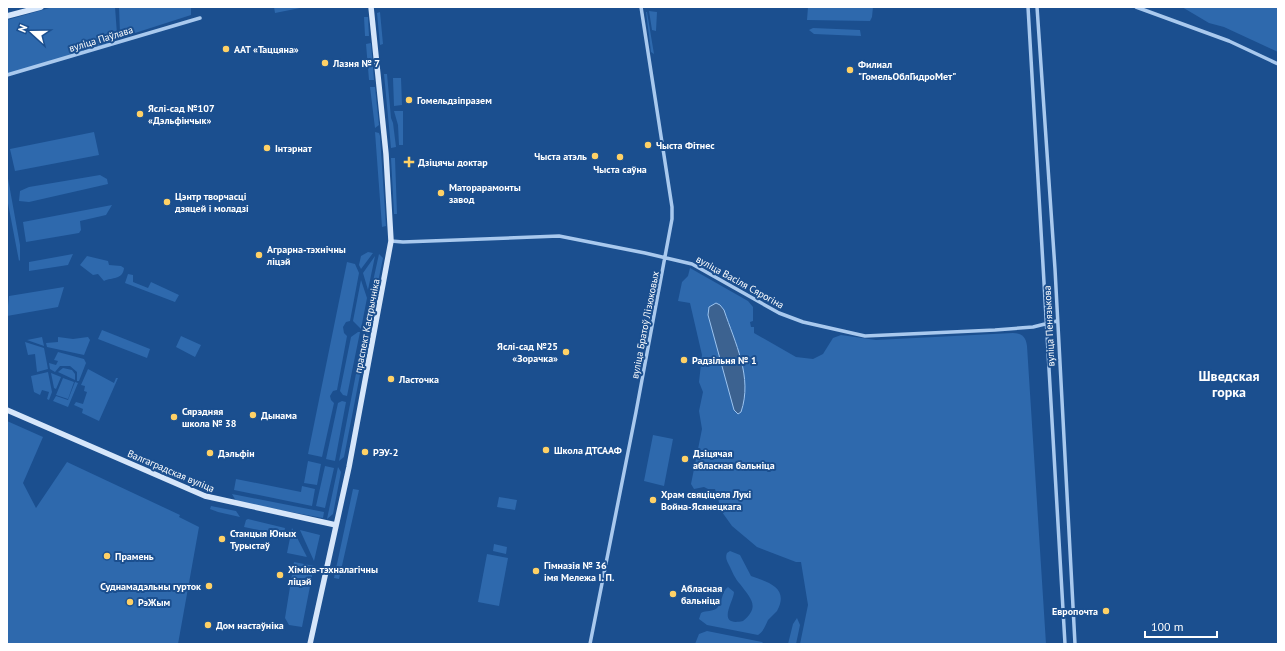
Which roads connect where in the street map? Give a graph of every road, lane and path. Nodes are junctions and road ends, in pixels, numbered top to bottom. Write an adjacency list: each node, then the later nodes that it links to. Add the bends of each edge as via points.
1 (41, 7): 7 (main road)
2 (371, 7): 11 (main road, праспект Кастрычніка, via 386,154)
3 (641, 7): 12 (street, вуліца Братоў Лізюковых, via 672,206)
4 (1028, 7): 14 (street, вуліца Пенязькова)
5 (1037, 7): 13 (street, вуліца Пенязькова)
6 (1136, 7): 9 (street, via 1250,49)
7 (7, 16)
8 (200, 18): 10 (street, вуліца Паўлава)
9 (1278, 64)
10 (7, 75)
11 (391, 241): 12 (street, вуліца Васіля Сярогіна, via 559,236); 16 (main road, праспект Кастрычніка)
12 (666, 258): 14 (street, вуліца Васіля Сярогіна, via 704,269 779,313 812,325 859,335 995,330 1033,327); 18 (street, вуліца Братоў Лізюковых)
13 (1057, 322): 14 (street, вуліца Васіля Сярогіна); 20 (street, вуліца Пенязькова)
14 (1047, 323): 19 (street, вуліца Пенязькова)
15 (7, 410): 16 (main road, Валгаградская вуліца, via 205,496)
16 (336, 525): 17 (main road, праспект Кастрычніка)
17 (310, 644)
18 (590, 644)
19 (1065, 644)
20 (1076, 644)

